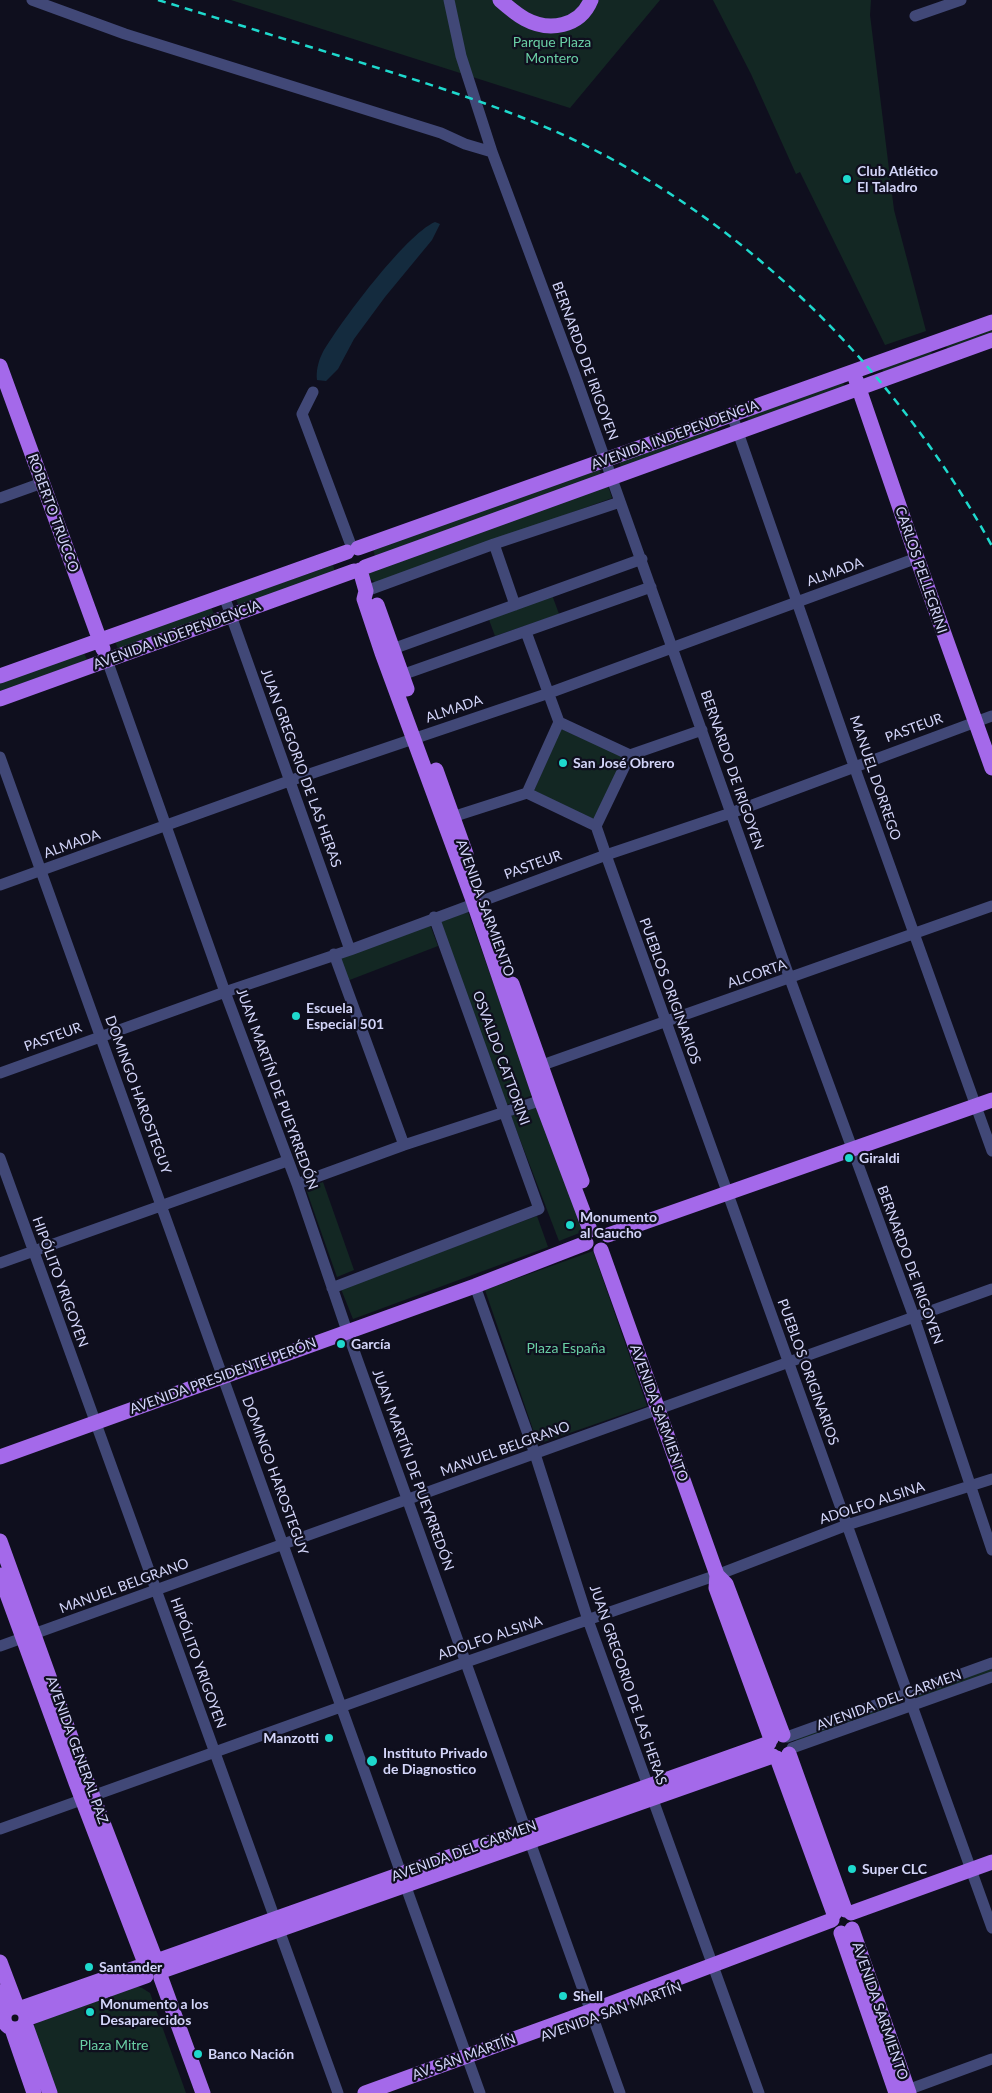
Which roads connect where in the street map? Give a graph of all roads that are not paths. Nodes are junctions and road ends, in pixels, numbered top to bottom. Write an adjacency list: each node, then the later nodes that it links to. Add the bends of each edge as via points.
1 (32, 0): 7 (street, via 125,34)
2 (449, 0): 7 (street, BERNARDO DE IRIGOYEN, via 461,56)
3 (500, 0): 4 (main road, via 527,20 552,26 578,19)
4 (592, 0)
5 (961, 0): 6 (street)
6 (915, 16)
7 (492, 152): 16 (street, BERNARDO DE IRIGOYEN)
8 (992, 322): 11 (main road, AVENIDA INDEPENDENCIA)
9 (992, 340): 12 (main road, AVENIDA INDEPENDENCIA)
10 (0, 366): 18 (main road, ROBERTO TRUCCO)
11 (853, 371): 12 (main road, CARLOS PELLEGRINI); 14 (main road, AVENIDA INDEPENDENCIA)
12 (859, 388): 15 (main road, AVENIDA INDEPENDENCIA); 23 (main road, CARLOS PELLEGRINI)
13 (313, 392): 22 (street, via 302,414)
14 (732, 414): 15 (street, MANUEL DORREGO); 16 (main road, AVENIDA INDEPENDENCIA)
15 (738, 432): 17 (main road, AVENIDA INDEPENDENCIA); 29 (street, MANUEL DORREGO)
16 (605, 460): 17 (street, BERNARDO DE IRIGOYEN); 22 (main road, AVENIDA INDEPENDENCIA)
17 (612, 478): 20 (street, BERNARDO DE IRIGOYEN); 25 (main road, AVENIDA INDEPENDENCIA)
18 (42, 483): 19 (street); 33 (main road, ROBERTO TRUCCO)
19 (0, 498)
20 (620, 502): 21 (street); 24 (street, BERNARDO DE IRIGOYEN)
21 (494, 544): 27 (street); 30 (street)
22 (352, 549): 25 (main road, AVENIDA SARMIENTO, via 366,554 368,560); 28 (main road, AVENIDA INDEPENDENCIA)
23 (917, 558): 29 (street, ALMADA); 43 (main road, CARLOS PELLEGRINI)
24 (642, 560): 26 (street, BERNARDO DE IRIGOYEN); 30 (street)
25 (360, 569): 27 (main road, AVENIDA SARMIENTO); 31 (main road, AVENIDA INDEPENDENCIA)
26 (651, 587): 32 (street); 34 (street, BERNARDO DE IRIGOYEN)
27 (366, 591): 35 (main road, AVENIDA SARMIENTO, via 374,597)
28 (224, 596): 31 (street, JUAN GREGORIO DE LAS HERAS); 33 (main road, AVENIDA INDEPENDENCIA)
29 (798, 602): 34 (street, ALMADA); 48 (street, MANUEL DORREGO)
30 (515, 605): 35 (street)
31 (230, 616): 36 (main road, AVENIDA INDEPENDENCIA); 50 (street, JUAN GREGORIO DE LAS HERAS)
32 (526, 632): 38 (street); 39 (street)
33 (99, 640): 36 (main road, ROBERTO TRUCCO); 37 (main road, AVENIDA INDEPENDENCIA)
34 (673, 647): 39 (street, ALMADA); 44 (street, BERNARDO DE IRIGOYEN)
35 (387, 651): 38 (main road, AVENIDA SARMIENTO)
36 (107, 660): 40 (main road, AVENIDA INDEPENDENCIA); 54 (street, JUAN MARTÍN DE PUEYRREDÓN)
37 (0, 676)
38 (397, 677): 45 (main road, AVENIDA SARMIENTO)
39 (548, 693): 42 (street); 45 (street, ALMADA)
40 (0, 699)
41 (992, 716): 43 (street, PASTEUR)
42 (560, 722): 46 (street); 51 (street)
43 (975, 722): 48 (street, PASTEUR); 49 (main road, CARLOS PELLEGRINI)
44 (702, 730): 46 (street); 52 (street, BERNARDO DE IRIGOYEN)
45 (419, 736): 50 (street, ALMADA); 53 (main road, AVENIDA SARMIENTO)
46 (630, 754): 55 (street)
47 (0, 757): 57 (street, DOMINGO HAROSTEGUY)
48 (854, 766): 52 (street, PASTEUR); 62 (street, MANUEL DORREGO)
49 (992, 768)
50 (289, 782): 54 (street, ALMADA); 63 (street, JUAN GREGORIO DE LAS HERAS)
51 (527, 793): 53 (street); 55 (street)
52 (732, 813): 56 (street, PASTEUR); 65 (street, BERNARDO DE IRIGOYEN)
53 (448, 819): 59 (main road, AVENIDA SARMIENTO)
54 (166, 826): 57 (street, ALMADA); 66 (street, JUAN MARTÍN DE PUEYRREDÓN)
55 (596, 826): 56 (street, PUEBLOS ORIGINARIOS)
56 (606, 856): 59 (street, PASTEUR); 67 (street, PUEBLOS ORIGINARIOS)
57 (41, 870): 58 (street, ALMADA); 68 (street, DOMINGO HAROSTEGUY)
58 (0, 885)
59 (478, 901): 61 (street, PASTEUR); 69 (main road, AVENIDA SARMIENTO)
60 (992, 906): 62 (street, ALCORTA)
61 (434, 917): 63 (street, PASTEUR); 74 (street, OSVALDO CATTORINI)
62 (914, 934): 65 (street, ALCORTA); 73 (street, MANUEL DORREGO)
63 (350, 950): 64 (street, PASTEUR)
64 (334, 954): 66 (street, PASTEUR); 75 (street)
65 (790, 979): 67 (street, ALCORTA); 76 (street, BERNARDO DE IRIGOYEN)
66 (225, 992): 68 (street, PASTEUR); 79 (street, JUAN MARTÍN DE PUEYRREDÓN)
67 (665, 1022): 69 (street, ALCORTA); 81 (street, PUEBLOS ORIGINARIOS)
68 (101, 1036): 70 (street, PASTEUR); 82 (street, DOMINGO HAROSTEGUY)
69 (536, 1067): 71 (main road, AVENIDA SARMIENTO)
70 (0, 1073)
71 (547, 1098): 74 (street); 83 (main road, AVENIDA SARMIENTO)
72 (992, 1100): 73 (main road, AVENIDA PRESIDENTE PERÓN)
73 (976, 1106): 76 (main road, AVENIDA PRESIDENTE PERÓN); 77 (street, MANUEL DORREGO)
74 (504, 1112): 75 (street); 87 (street, OSVALDO CATTORINI, via 540,1209)
75 (404, 1145): 80 (street)
76 (851, 1148): 81 (main road, AVENIDA PRESIDENTE PERÓN); 89 (street, BERNARDO DE IRIGOYEN)
77 (992, 1151)
78 (0, 1158): 84 (street, HIPÓLITO YRIGOYEN)
79 (287, 1161): 80 (street, JUAN MARTÍN DE PUEYRREDÓN); 82 (street)
80 (297, 1184): 87 (street, JUAN MARTÍN DE PUEYRREDÓN)
81 (728, 1193): 83 (main road, AVENIDA PRESIDENTE PERÓN); 91 (street, PUEBLOS ORIGINARIOS)
82 (162, 1206): 84 (street); 92 (street, DOMINGO HAROSTEGUY)
83 (596, 1234): 86 (main road, AVENIDA PRESIDENTE PERÓN); 93 (main road, AVENIDA SARMIENTO, via 594,1250 601,1250)
84 (33, 1251): 85 (street); 94 (street, HIPÓLITO YRIGOYEN)
85 (0, 1263)
86 (475, 1286): 90 (main road, AVENIDA PRESIDENTE PERÓN); 95 (street, JUAN GREGORIO DE LAS HERAS)
87 (332, 1288): 90 (street, JUAN MARTÍN DE PUEYRREDÓN)
88 (992, 1289): 89 (street, MANUEL BELGRANO)
89 (914, 1317): 91 (street, MANUEL BELGRANO); 98 (street, BERNARDO DE IRIGOYEN)
90 (347, 1332): 92 (main road, AVENIDA PRESIDENTE PERÓN); 99 (street, JUAN MARTÍN DE PUEYRREDÓN)
91 (788, 1363): 93 (street, MANUEL BELGRANO); 100 (street, PUEBLOS ORIGINARIOS)
92 (223, 1376): 94 (main road, AVENIDA PRESIDENTE PERÓN); 102 (street, DOMINGO HAROSTEGUY)
93 (658, 1410): 95 (street, MANUEL BELGRANO); 105 (main road, AVENIDA SARMIENTO)
94 (95, 1422): 96 (main road, AVENIDA PRESIDENTE PERÓN); 106 (street, HIPÓLITO YRIGOYEN)
95 (535, 1454): 99 (street, MANUEL BELGRANO); 107 (street, JUAN GREGORIO DE LAS HERAS)
96 (0, 1457)
97 (992, 1479): 98 (street, ADOLFO ALSINA)
98 (970, 1487): 100 (street, ADOLFO ALSINA); 103 (street, BERNARDO DE IRIGOYEN)
99 (407, 1500): 102 (street, MANUEL BELGRANO); 110 (street, JUAN MARTÍN DE PUEYRREDÓN)
100 (847, 1525): 105 (street, ADOLFO ALSINA); 113 (street, PUEBLOS ORIGINARIOS)
101 (0, 1541): 108 (main road, AVENIDA GENERAL PAZ)
102 (283, 1544): 106 (street, MANUEL BELGRANO); 115 (street, DOMINGO HAROSTEGUY)
103 (992, 1550)
104 (0, 1574): 108 (main road, AVENIDA GENERAL PAZ)
105 (717, 1575): 107 (street, ADOLFO ALSINA); 116 (main road, AVENIDA SARMIENTO, via 726,1584)
106 (155, 1590): 108 (street, MANUEL BELGRANO); 117 (street, HIPÓLITO YRIGOYEN)
107 (588, 1620): 110 (street, ADOLFO ALSINA); 118 (street, JUAN GREGORIO DE LAS HERAS)
108 (29, 1636): 109 (street, MANUEL BELGRANO); 119 (main road, AVENIDA GENERAL PAZ)
109 (0, 1646)
110 (466, 1662): 115 (street, ADOLFO ALSINA); 121 (street, JUAN MARTÍN DE PUEYRREDÓN)
111 (992, 1664): 113 (street, AVENIDA DEL CARMEN)
112 (992, 1677): 114 (street, AVENIDA DEL CARMEN)
113 (908, 1693): 114 (street, PUEBLOS ORIGINARIOS); 116 (street, AVENIDA DEL CARMEN)
114 (912, 1706): 116 (street, AVENIDA DEL CARMEN); 124 (street, PUEBLOS ORIGINARIOS)
115 (342, 1707): 117 (street, ADOLFO ALSINA); 125 (street, DOMINGO HAROSTEGUY)
116 (780, 1746): 118 (main road, AVENIDA DEL CARMEN); 126 (main road, AVENIDA SARMIENTO)
117 (214, 1752): 119 (street, ADOLFO ALSINA); 127 (street, HIPÓLITO YRIGOYEN)
118 (649, 1792): 121 (main road, AVENIDA DEL CARMEN); 131 (street, JUAN GREGORIO DE LAS HERAS)
119 (88, 1799): 120 (street, ADOLFO ALSINA); 130 (main road, AVENIDA GENERAL PAZ)
120 (0, 1829)
121 (528, 1835): 125 (main road, AVENIDA DEL CARMEN); 133 (street, JUAN MARTÍN DE PUEYRREDÓN)
122 (992, 1862): 124 (main road, AVENIDA SAN MARTÍN)
123 (992, 1873): 124 (main road, AVENIDA SAN MARTÍN)
124 (973, 1874): 126 (main road, AVENIDA SAN MARTÍN); 128 (street, PUEBLOS ORIGINARIOS)
125 (404, 1880): 127 (main road, AVENIDA DEL CARMEN); 136 (street, DOMINGO HAROSTEGUY)
126 (843, 1922): 131 (main road, AVENIDA SAN MARTÍN); 137 (main road, AVENIDA SARMIENTO)
127 (278, 1924): 130 (main road, AVENIDA DEL CARMEN); 142 (street, HIPÓLITO YRIGOYEN)
128 (992, 1928)
129 (0, 1962): 134 (main road)
130 (153, 1969): 134 (main road, AVENIDA DEL CARMEN); 140 (main road, AVENIDA GENERAL PAZ); 141 (main road, AVENIDA GENERAL PAZ)
131 (714, 1969): 133 (main road, AVENIDA SAN MARTÍN); 147 (street, JUAN GREGORIO DE LAS HERAS)
132 (0, 1992): 134 (main road)
133 (592, 2016): 136 (main road, AVENIDA SAN MARTÍN); 146 (street, JUAN MARTÍN DE PUEYRREDÓN)
134 (12, 2019): 138 (main road); 139 (main road)
135 (992, 2059): 137 (street)
136 (469, 2060): 143 (main road, AV. SAN MARTÍN); 144 (main road, AVENIDA SAN MARTÍN); 145 (street, DOMINGO HAROSTEGUY)
137 (903, 2092)
138 (34, 2093)
139 (50, 2093)
140 (195, 2093)
141 (203, 2093)
142 (338, 2093)
143 (365, 2093)
144 (387, 2093)
145 (480, 2093)
146 (620, 2093)
147 (759, 2093)

